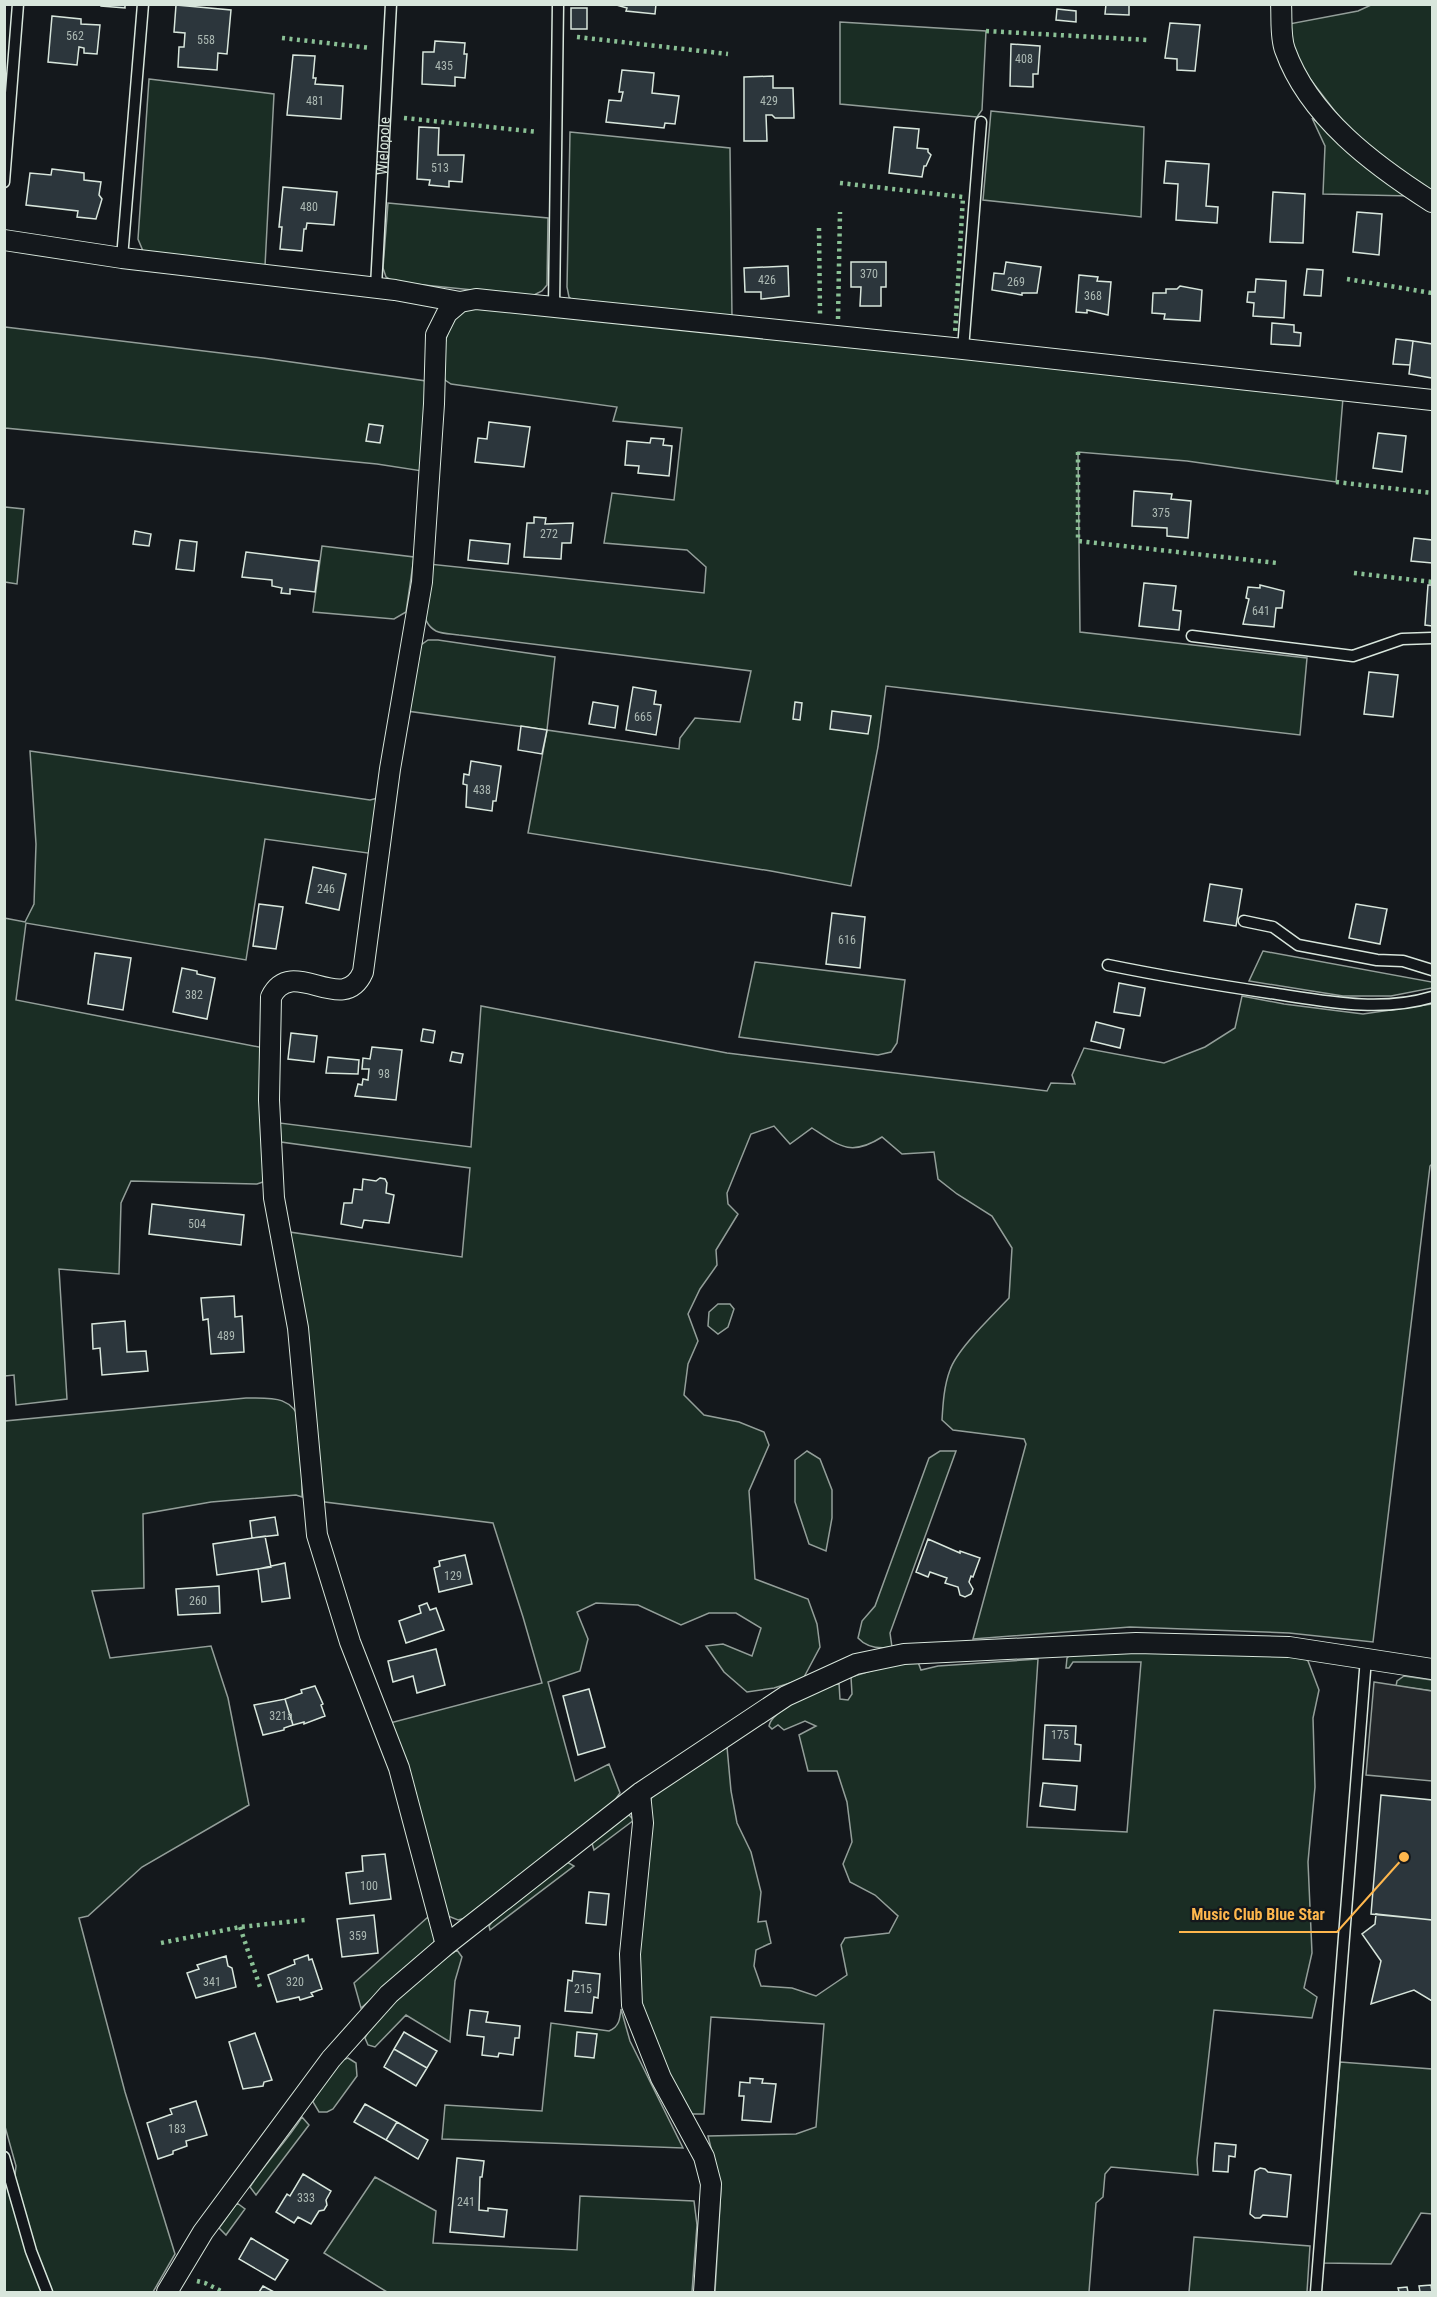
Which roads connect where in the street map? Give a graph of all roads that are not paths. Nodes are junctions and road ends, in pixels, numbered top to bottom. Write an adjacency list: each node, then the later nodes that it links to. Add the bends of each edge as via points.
1 (18, 4): 7 (lane)
2 (143, 4): 10 (lane)
3 (391, 4): 11 (lane, Wielopole)
4 (558, 4): 13 (lane)
5 (1281, 4): 8 (street, via 1284,48 1306,92 1346,138)
6 (981, 122): 14 (lane)
7 (4, 182)
8 (1432, 201)
9 (4, 240): 10 (street)
10 (122, 258): 11 (street)
11 (376, 287): 12 (street)
12 (460, 302): 13 (street); 25 (street, via 447,313 436,335 422,582 390,769 363,972 358,983 349,988 287,980 276,986 271,997 269,1100 274,1198 298,1328 317,1535 350,1642 399,1768)
13 (554, 307): 14 (street)
14 (963, 349): 15 (street)
15 (1432, 400)
16 (1192, 636): 17 (lane, via 1353,656 1402,639)
17 (1432, 639)
18 (1244, 921): 20 (lane, via 1273,927 1298,945 1403,961)
19 (1108, 965): 21 (lane, via 1355,1006 1412,1003)
20 (1432, 970)
21 (1432, 997)
22 (1366, 1658): 23 (street); 24 (street, via 1288,1647 1136,1643 904,1654 856,1664 786,1696); 30 (lane)
23 (1432, 1669)
24 (640, 1792): 25 (street); 29 (street, via 643,1823 630,1954 632,2005 661,2078 704,2157 711,2184)
25 (446, 1945): 28 (street, via 389,1994 331,2059 203,2232)
26 (4, 2157): 27 (lane)
27 (47, 2292)
28 (166, 2292)
29 (704, 2292)
30 (1316, 2292)

